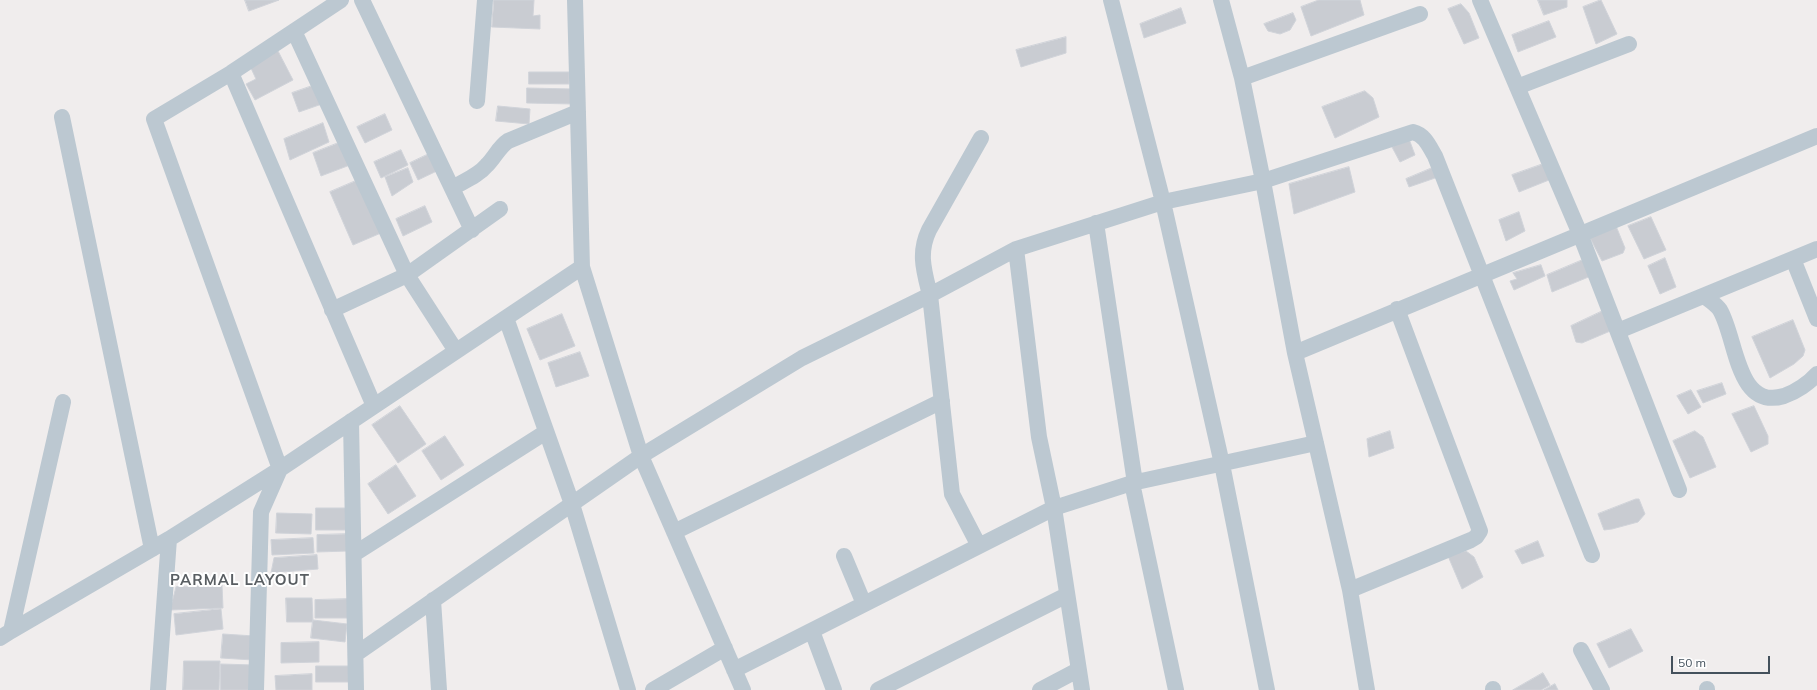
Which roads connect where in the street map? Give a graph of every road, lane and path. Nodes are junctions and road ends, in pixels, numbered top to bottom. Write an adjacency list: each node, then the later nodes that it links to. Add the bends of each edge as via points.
1 (341, 0): 9 (street)
2 (362, 0): 20 (street)
3 (485, 0): 14 (street)
4 (575, 0): 15 (street)
5 (1111, 0): 21 (street)
6 (1221, 0): 12 (street)
7 (1480, 0): 13 (street)
8 (1420, 14): 12 (street)
9 (294, 31): 11 (street); 30 (street)
10 (1629, 44): 13 (street)
11 (231, 73): 35 (street); 50 (street, via 154,119)
12 (1242, 78): 19 (street)
13 (1517, 87): 25 (street)
14 (477, 101)
15 (578, 112): 20 (street, via 503,144 487,166); 29 (street)
16 (62, 117): 58 (street)
17 (1817, 136): 25 (street)
18 (981, 138): 32 (street, via 924,240 922,265)
19 (1263, 181): 21 (street); 31 (street, via 1407,133 1419,134 1435,156); 40 (street)
20 (452, 188): 24 (street)
21 (1163, 202): 23 (street); 49 (street)
22 (500, 209): 24 (street)
23 (1096, 223): 26 (street); 51 (street)
24 (472, 230): 30 (street)
25 (1580, 234): 31 (street); 38 (street)
26 (1016, 249): 32 (street); 54 (street, via 1039,437)
27 (1817, 249): 28 (street)
28 (1793, 259): 33 (street); 37 (street)
29 (582, 267): 36 (street); 48 (street)
30 (407, 275): 35 (street); 39 (street)
31 (1482, 275): 34 (street); 60 (street)
32 (930, 295): 42 (street); 48 (street, via 802,358)
33 (1704, 296): 38 (street); 41 (street, via 1720,309 1747,383 1757,395 1778,398 1807,383)
34 (1397, 309): 40 (street); 62 (street, via 1480,531 1471,540)
35 (332, 310): 44 (street)
36 (506, 318): 39 (street); 46 (street)
37 (1817, 319)
38 (1618, 331): 52 (street)
39 (456, 351): 44 (street)
40 (1295, 353): 47 (street)
41 (1817, 374)
42 (942, 401): 55 (street); 57 (street, via 952,494)
43 (63, 402): 67 (street)
44 (374, 406): 45 (street)
45 (351, 421): 50 (street); 59 (street)
46 (546, 432): 53 (street); 59 (street)
47 (1316, 443): 49 (street); 62 (street)
48 (641, 456): 53 (street); 55 (street)
49 (1222, 464): 51 (street); 86 (street)
50 (280, 469): 56 (street); 75 (street, via 261,512)
51 (1133, 483): 54 (street); 85 (street)
52 (1679, 490)
53 (572, 504): 64 (street); 78 (street)
54 (1054, 508): 57 (street); 63 (street)
55 (674, 532): 68 (street)
56 (169, 539): 58 (street); 74 (street)
57 (979, 546): 65 (street)
58 (152, 549): 67 (street)
59 (354, 554): 70 (street)
60 (1592, 555)
61 (844, 556): 65 (street)
62 (1350, 590): 73 (street)
63 (1067, 595): 72 (street); 82 (street)
64 (433, 600): 70 (street); 77 (street)
65 (864, 604): 66 (street)
66 (812, 631): 71 (street); 81 (street)
67 (6, 634)
68 (725, 648): 71 (street); 79 (street)
69 (1580, 650): 87 (street)
70 (356, 654): 76 (street)
71 (734, 670): 80 (street)
72 (1078, 670): 83 (street); 84 (street)
73 (1366, 685)
74 (158, 690)
75 (256, 690)
76 (356, 690)
77 (439, 690)
78 (628, 690)
79 (653, 690)
80 (743, 690)
81 (834, 690)
82 (878, 690)
83 (1040, 690)
84 (1082, 690)
85 (1176, 690)
86 (1267, 690)
87 (1602, 690)

